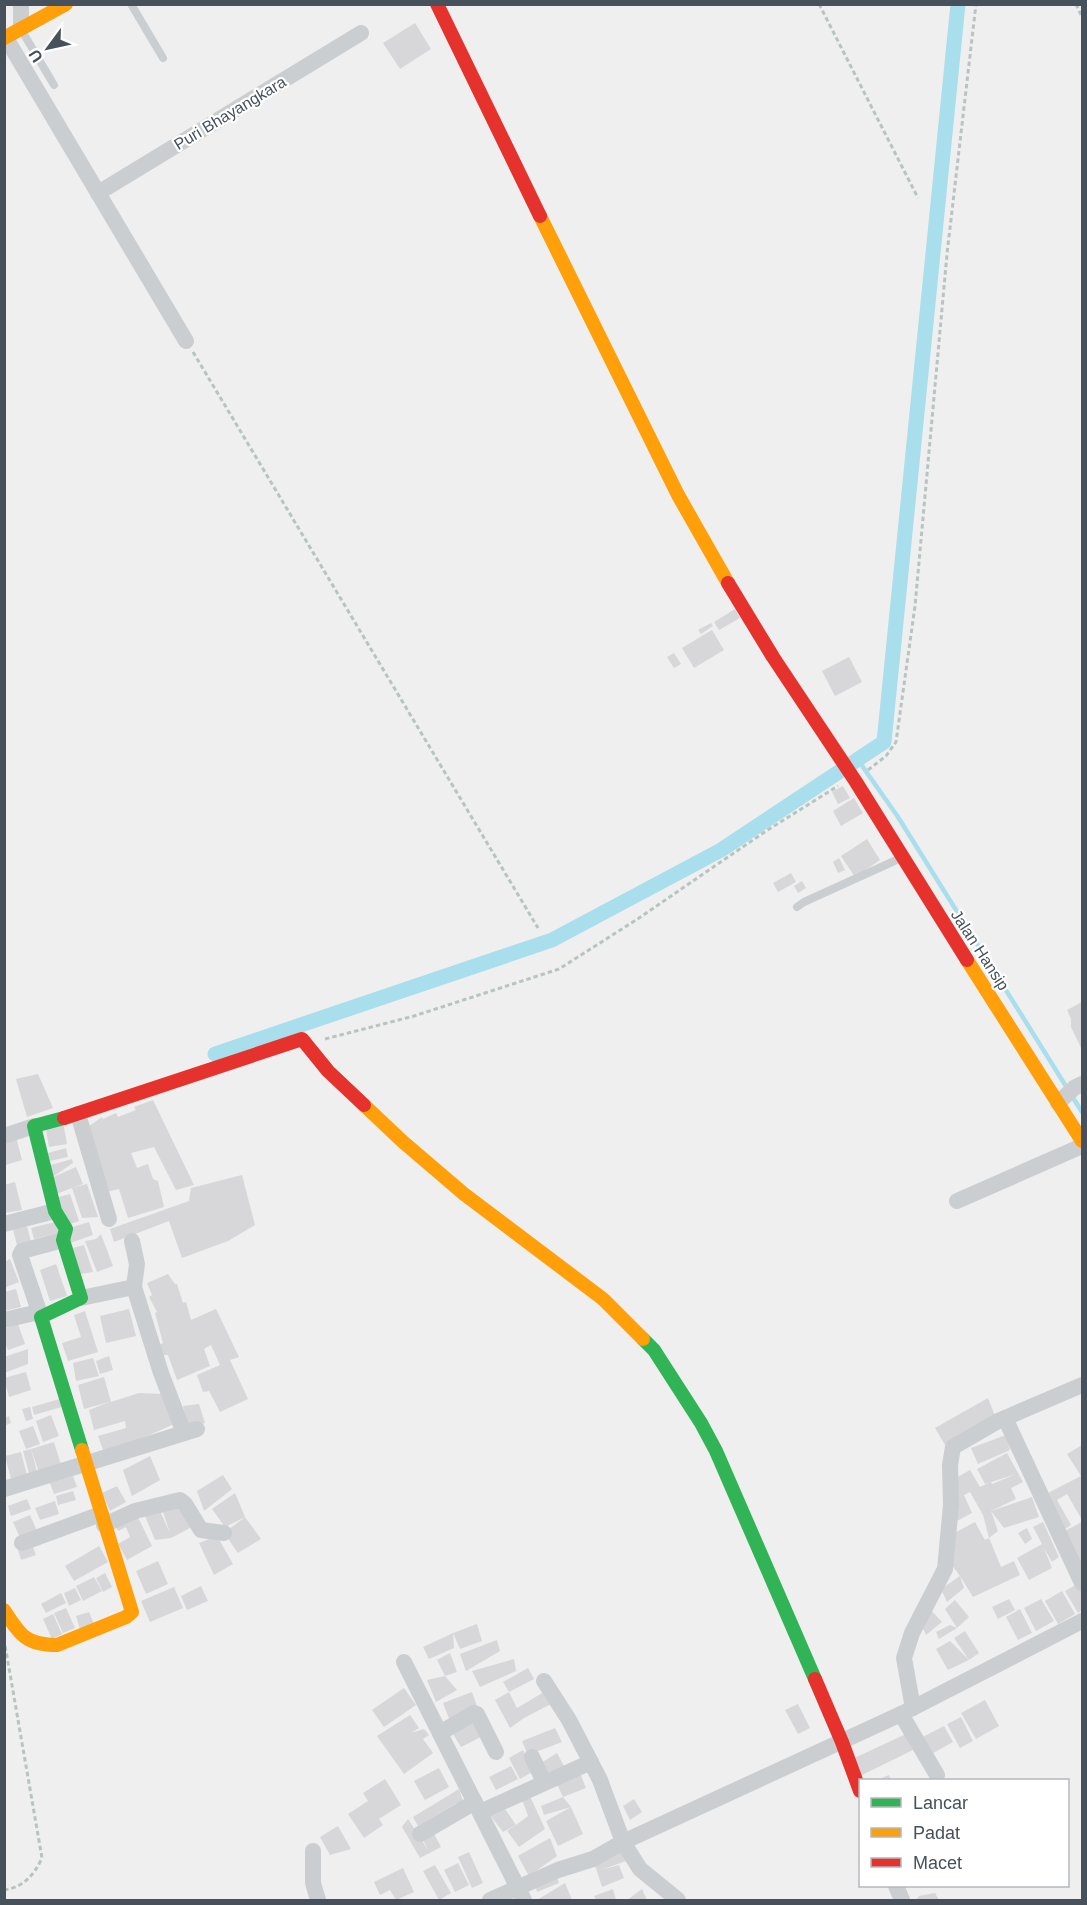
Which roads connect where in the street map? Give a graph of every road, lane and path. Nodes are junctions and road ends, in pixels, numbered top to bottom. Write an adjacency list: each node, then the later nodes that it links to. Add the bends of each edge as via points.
1 (21, 4): 9 (street)
2 (66, 4): 9 (street)
3 (131, 4): 11 (lane)
4 (437, 4): 17 (street, Jalan Hansip, via 678,495 723,575)
5 (819, 4): 14 (path)
6 (976, 4): 16 (path, via 947,254 915,606 896,742)
7 (1076, 4): 8 (path)
8 (1083, 17)
9 (9, 33): 12 (lane); 13 (street)
10 (361, 33): 13 (street, Puri Bhayangkara)
11 (163, 58)
12 (54, 85)
13 (98, 193): 15 (street)
14 (918, 198)
15 (186, 340): 20 (path)
16 (874, 765)
17 (854, 779): 18 (street, Jalan Hansip); 21 (path, via 808,804 559,969 371,1028 328,1039)
18 (902, 858): 19 (lane); 22 (street, Jalan Hansip)
19 (797, 907)
20 (538, 928)
21 (296, 1041): 23 (street); 53 (street, via 402,1141 464,1194 603,1299 654,1350 716,1450)
22 (1070, 1093): 26 (street, Jalan Hansip)
23 (78, 1113): 24 (street); 30 (street)
24 (34, 1126): 25 (street); 29 (street)
25 (4, 1137)
26 (1083, 1141)
27 (1083, 1146): 28 (street)
28 (957, 1201)
29 (55, 1211): 31 (street); 32 (street, via 66,1229)
30 (109, 1219)
31 (4, 1224)
32 (63, 1240): 35 (street); 36 (street, via 22,1251 20,1255)
33 (132, 1241): 34 (street, via 137,1264)
34 (134, 1287): 35 (street); 40 (street, via 161,1373 190,1431)
35 (81, 1298): 36 (street)
36 (40, 1314): 37 (street); 40 (street)
37 (4, 1320)
38 (1083, 1385): 39 (street)
39 (1005, 1418): 45 (street); 51 (street, via 955,1445 951,1452 945,1569 904,1658)
40 (86, 1465): 41 (street); 42 (street)
41 (4, 1489)
42 (103, 1519): 43 (street, via 180,1500 201,1530); 44 (street); 46 (street, via 131,1614 46,1646 20,1635)
43 (224, 1533)
44 (22, 1543)
45 (1083, 1583)
46 (4, 1610)
47 (1083, 1620): 51 (street)
48 (4, 1644): 64 (path, via 42,1858 25,1881)
49 (404, 1662): 52 (street)
50 (544, 1681): 56 (street)
51 (907, 1711): 53 (street); 57 (street)
52 (440, 1733): 54 (street, via 477,1714); 60 (street)
53 (842, 1742): 59 (street); 62 (street)
54 (496, 1752)
55 (532, 1757): 58 (street)
56 (591, 1762): 58 (street); 62 (street)
57 (937, 1775)
58 (544, 1782): 60 (street)
59 (859, 1786)
60 (478, 1807): 61 (street); 65 (street)
61 (420, 1834)
62 (623, 1842): 65 (street, via 593,1859 558,1870); 68 (street, via 640,1869)
63 (313, 1851): 66 (street, via 313,1884)
64 (4, 1890)
65 (522, 1895): 67 (street)
66 (318, 1900)
67 (490, 1900)
68 (678, 1900)

